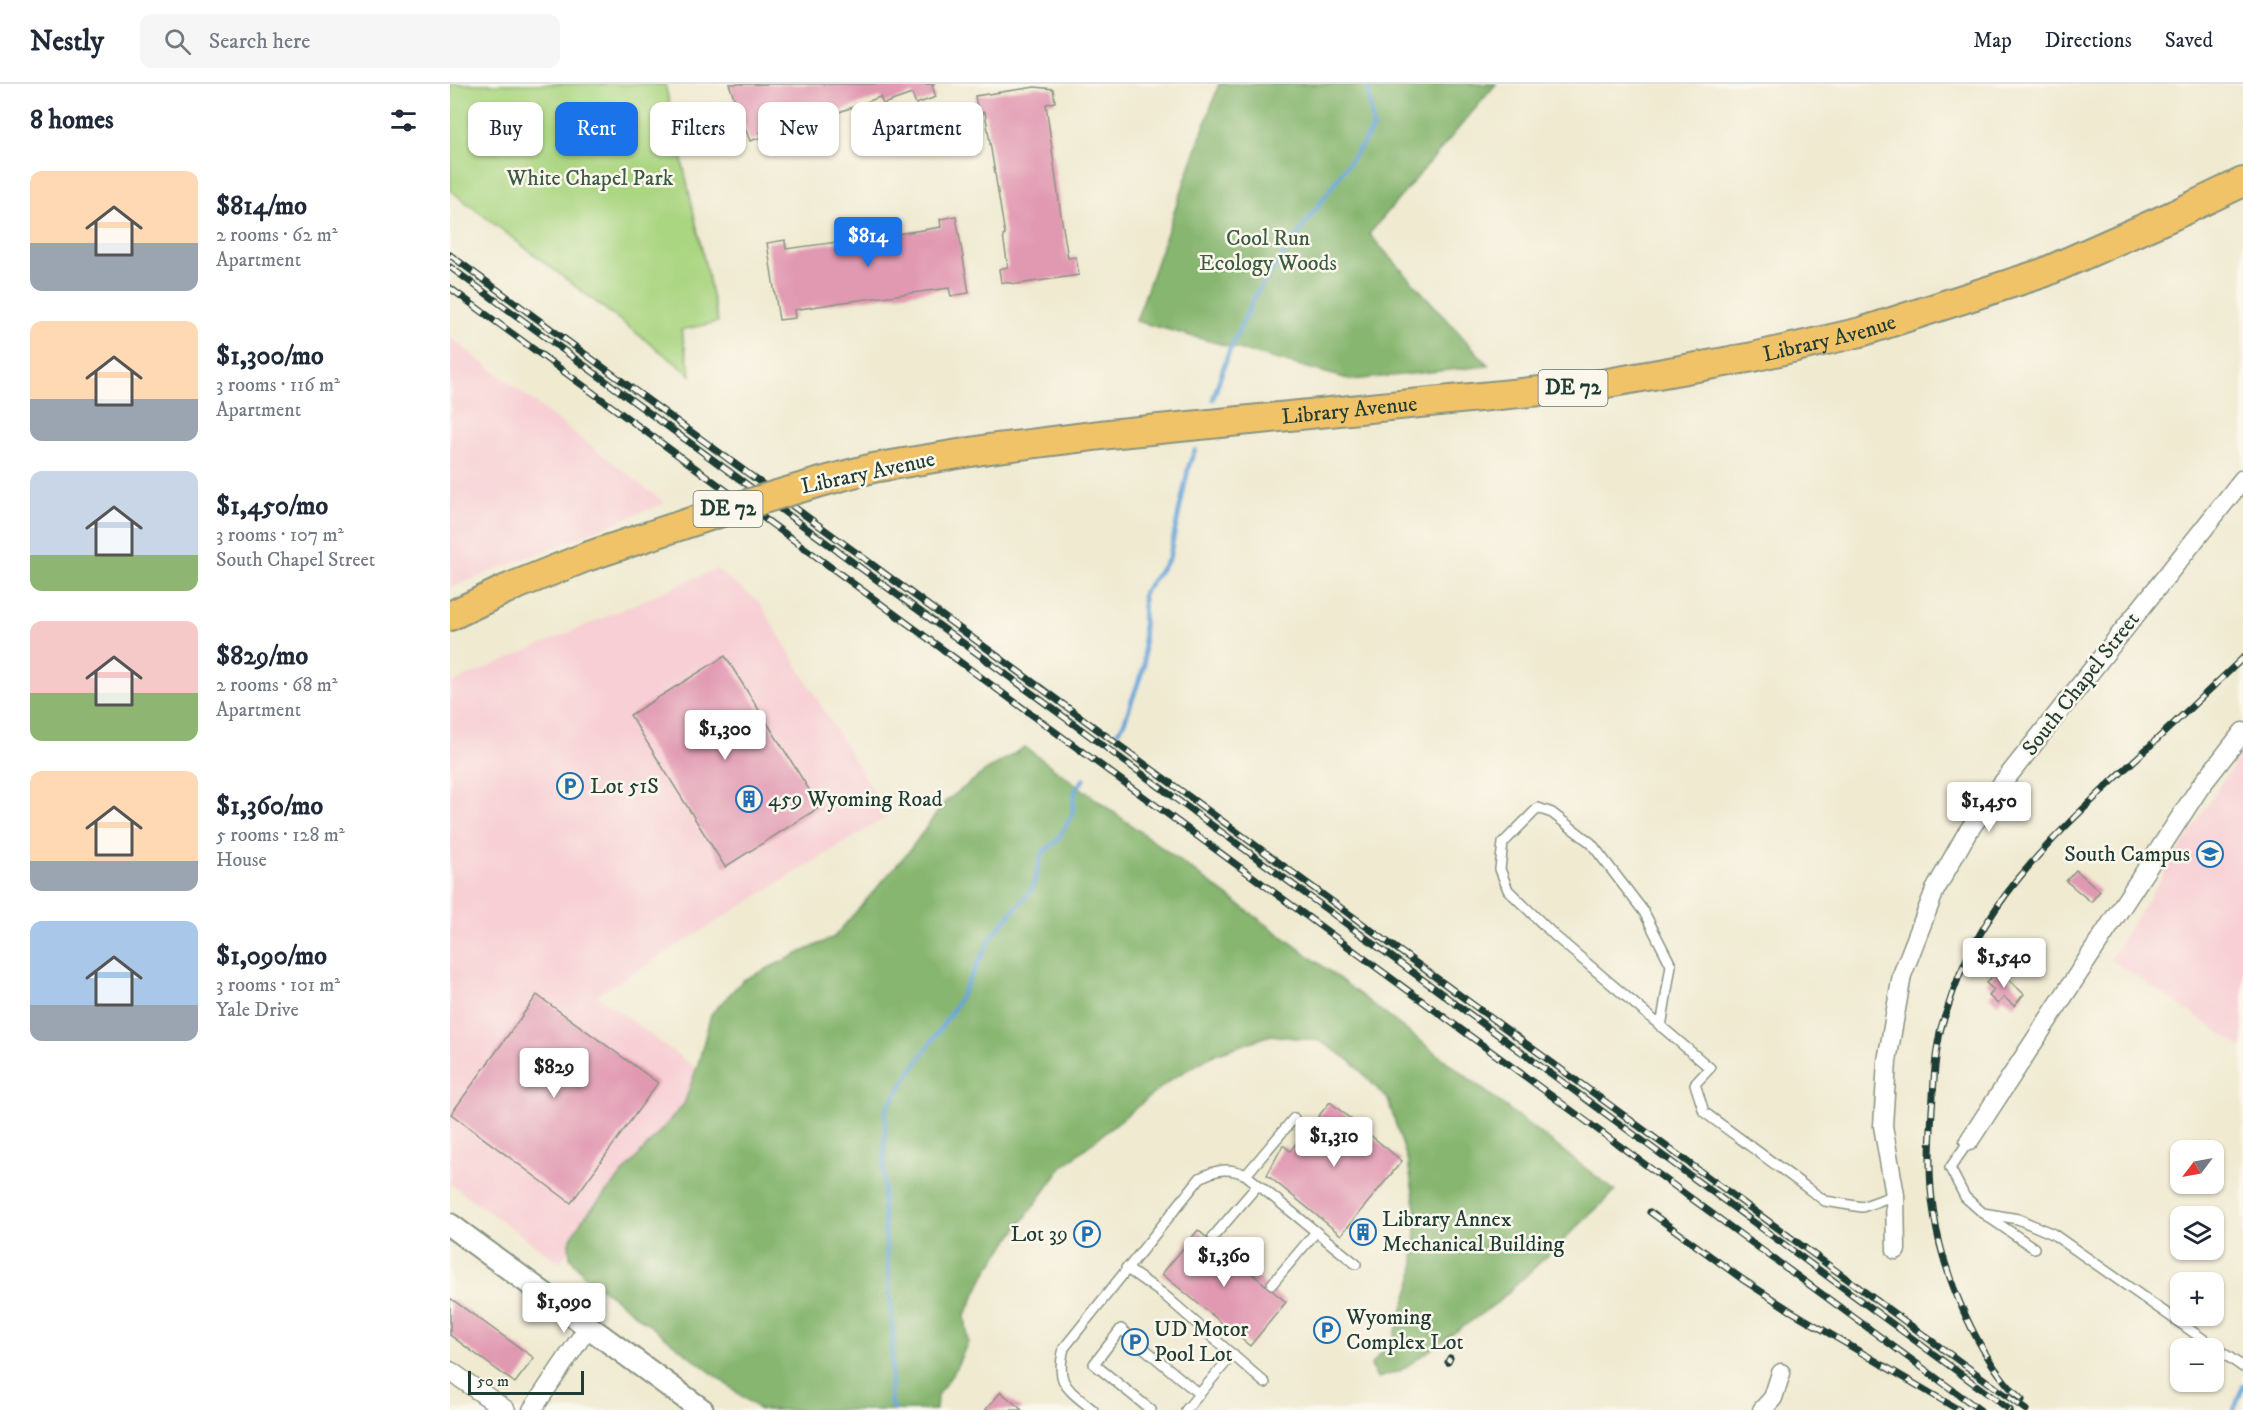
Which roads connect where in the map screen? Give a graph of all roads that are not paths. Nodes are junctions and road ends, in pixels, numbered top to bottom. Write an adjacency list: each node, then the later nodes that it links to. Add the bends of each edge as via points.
1 (2243, 182): 3 (main road, Library Avenue / DE 72, bridge, via 2043,273 1861,332 1753,357 1591,386 1109,434 873,468 715,513 586,557)
2 (2243, 478): 10 (street, South Chapel Street, via 2001,785 1967,833 1935,890 1902,975 1887,1061 1883,1126)
3 (450, 616)
4 (2243, 732): 7 (street, via 2200,787)
5 (1661, 1027): 5 (lane, via 1508,890 1500,869 1503,843 1538,808 1552,813 1591,843 1644,912 1671,965); 10 (lane, via 1710,1068 1695,1084 1704,1112 1825,1201 1862,1207)
6 (1294, 1118): 8 (lane)
7 (1970, 1141): 11 (lane, via 1950,1168 1965,1197)
8 (1246, 1175): 9 (lane); 18 (lane, via 1225,1169 1200,1178)
9 (1257, 1186): 13 (lane); 14 (lane)
10 (1895, 1195): 16 (street, South Chapel Street)
11 (1983, 1213): 15 (lane); 22 (lane, via 2018,1219 2054,1234)
12 (450, 1225): 20 (street)
13 (1316, 1233): 17 (lane); 19 (lane)
14 (1213, 1237)
15 (2034, 1248)
16 (1896, 1250)
17 (1356, 1264)
18 (1126, 1268): 21 (lane); 30 (lane, via 1069,1340 1061,1358 1059,1369 1064,1383)
19 (1272, 1284)
20 (588, 1327): 28 (street); 29 (street)
21 (1233, 1354): 25 (lane); 26 (lane)
22 (2243, 1366)
23 (450, 1371): 27 (street)
24 (1781, 1373): 33 (street, via 1773,1398)
25 (1265, 1383)
26 (1199, 1394): 31 (lane, via 1121,1329 1094,1364); 32 (lane)
27 (506, 1410)
28 (532, 1410)
29 (702, 1410)
30 (1094, 1410)
31 (1151, 1410)
32 (1186, 1410)
33 (1762, 1410)

